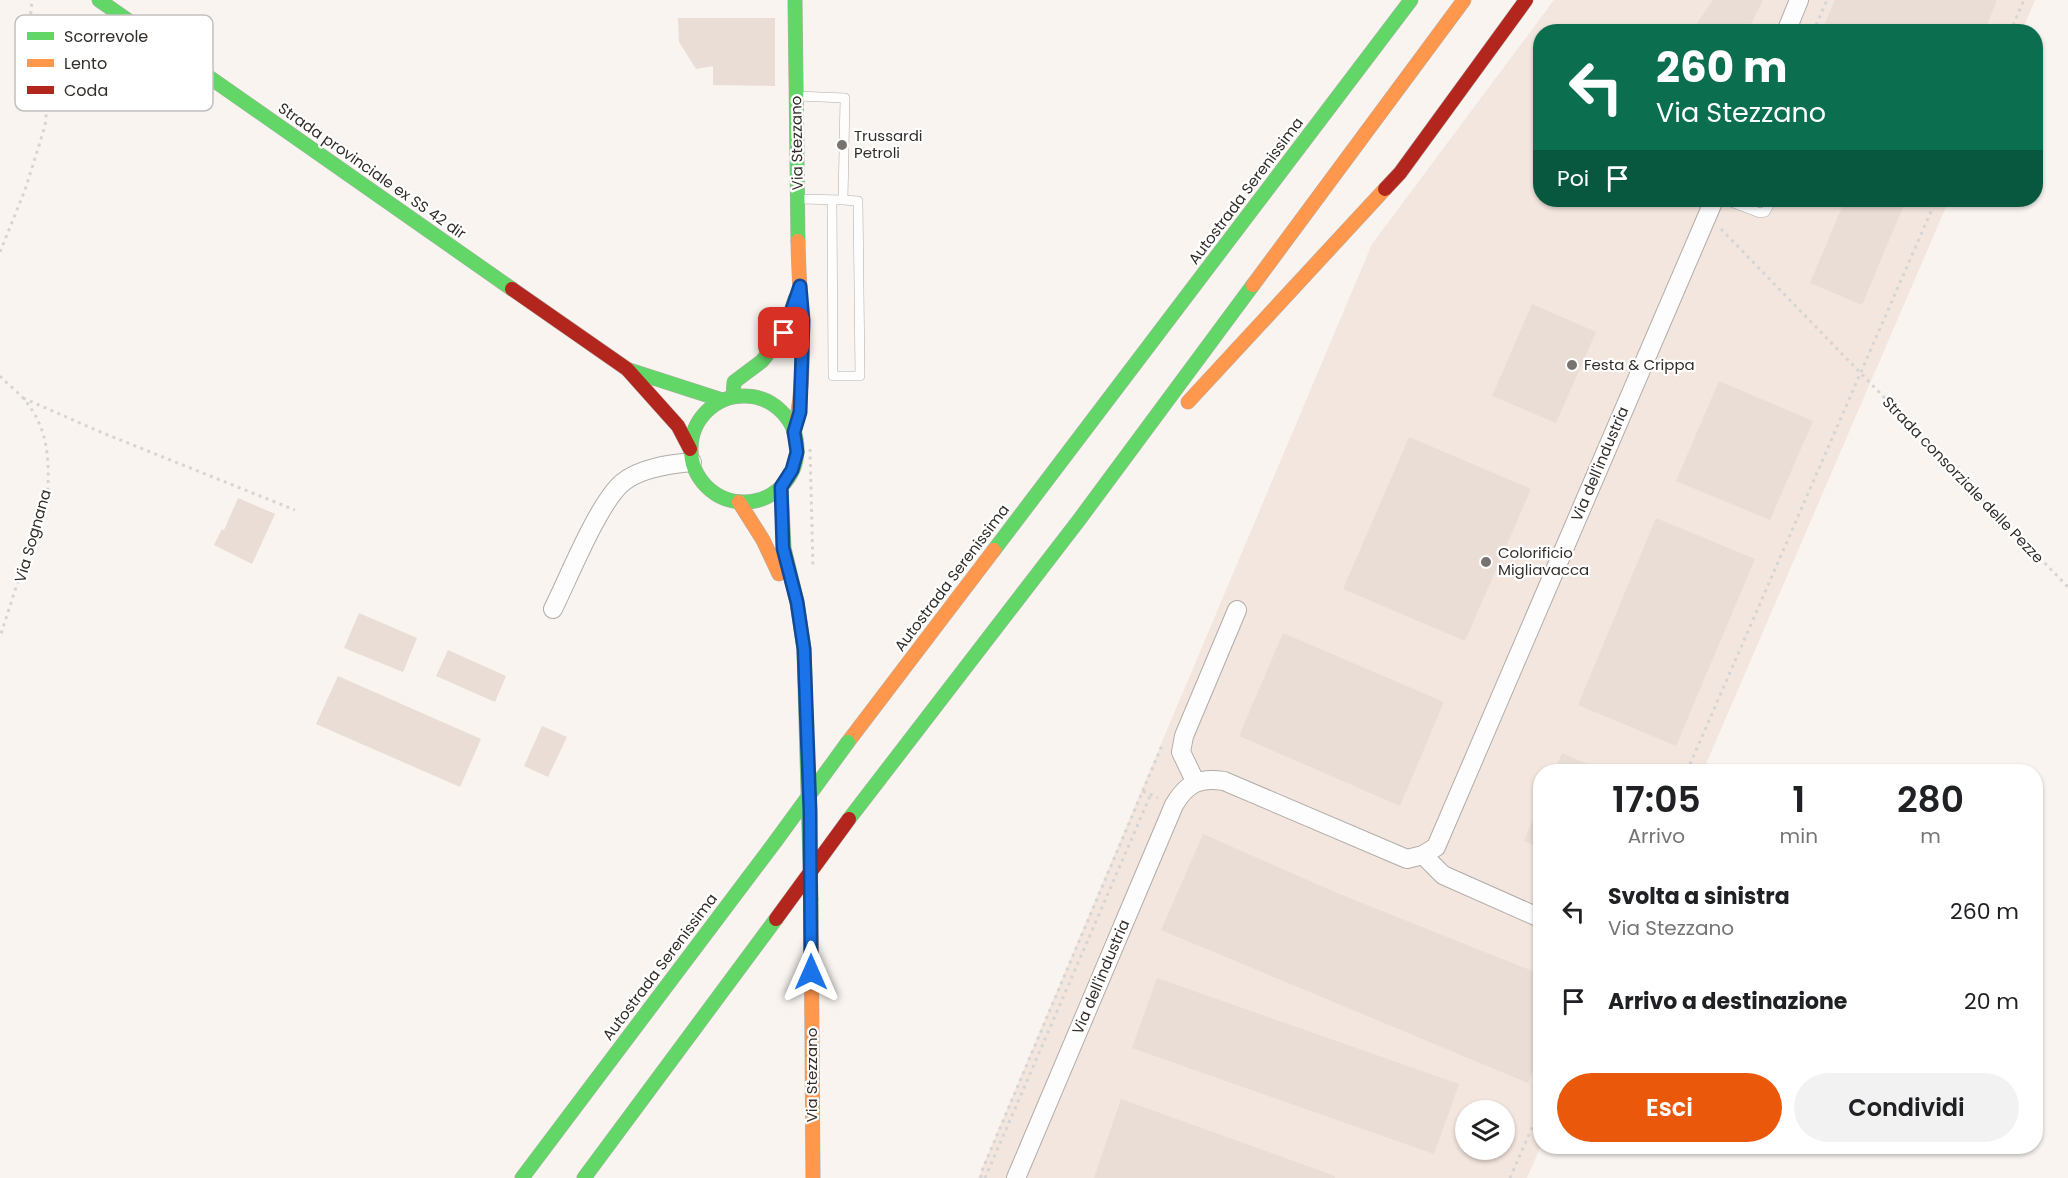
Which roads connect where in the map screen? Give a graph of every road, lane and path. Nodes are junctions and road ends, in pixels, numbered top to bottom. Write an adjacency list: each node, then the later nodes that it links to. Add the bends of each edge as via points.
1 (32, 0): 10 (path)
2 (99, 0): 11 (main road, Strada provinciale ex SS 42 dir)
3 (795, 0): 16 (main road, Via Stezzano)
4 (1412, 0): 50 (main road, Autostrada Serenissima, bridge)
5 (1464, 0): 37 (main road)
6 (1526, 0): 37 (main road, via 1400,173)
7 (1799, 0): 12 (street)
8 (1827, 0): 13 (path)
9 (2024, 0): 14 (path)
10 (31, 15)
11 (120, 15)
12 (1789, 24)
13 (1816, 24)
14 (2014, 24)
15 (213, 80): 27 (main road, Strada provinciale ex SS 42 dir)
16 (796, 96): 18 (main road, Via Stezzano); 20 (lane, via 845,98)
17 (46, 111): 25 (path, via 26,190)
18 (798, 199): 19 (lane); 26 (main road, Via Stezzano)
19 (832, 200): 20 (lane); 20 (lane, via 833,376 860,376 858,201)
20 (843, 200)
21 (1710, 207): 28 (path, Strada consorziale delle Pezze); 47 (street, Via dell'industria, via 1443,832 1436,847)
22 (1744, 207): 23 (lane, via 1760,213)
23 (1768, 207)
24 (1933, 207): 28 (path)
25 (0, 252)
26 (800, 286): 31 (main road, Via Stezzano, via 784,333 762,361 734,382); 32 (main road, Via Stezzano, via 800,401)
27 (627, 369): 31 (main road, Strada provinciale ex SS 42 dir); 33 (main road, Strada provinciale ex SS 42 dir, via 678,426)
28 (1859, 373): 38 (path, Strada consorziale delle Pezze); 44 (path)
29 (0, 376): 30 (path, Via Sognana)
30 (23, 398): 36 (path); 41 (path, Via Sognana, via 40,422 48,451 48,488)
31 (727, 399): 32 (main road, via 752,397 770,403 785,416); 33 (main road, Via Stezzano, via 699,420)
32 (794, 432): 34 (main road, Via Stezzano, via 795,461)
33 (691, 456): 35 (main road, via 698,477 709,490); 39 (street, via 622,483 606,502)
34 (781, 487): 35 (main road, via 762,499); 42 (main road, Via Stezzano, via 783,548)
35 (739, 502): 42 (main road, Via Stezzano, via 778,571)
36 (295, 510)
37 (1079, 520): 51 (main road, bridge, via 849,819)
38 (2068, 587)
39 (553, 609)
40 (1237, 609): 43 (street)
41 (0, 637)
42 (804, 649): 52 (main road, Via Stezzano, via 810,811)
43 (1184, 736): 45 (street, via 1180,752); 53 (path, via 1168,730 981,1173)
44 (1690, 764)
45 (1195, 781): 47 (street, via 1224,781 1407,859); 54 (street, Via dell'industria, via 1174,805)
46 (1151, 794): 53 (path)
47 (1423, 855): 48 (street, via 1443,875)
48 (1533, 915)
49 (1533, 1125): 55 (path)
50 (522, 1178)
51 (584, 1178)
52 (813, 1178)
53 (983, 1178)
54 (1016, 1178)
55 (1510, 1178)

